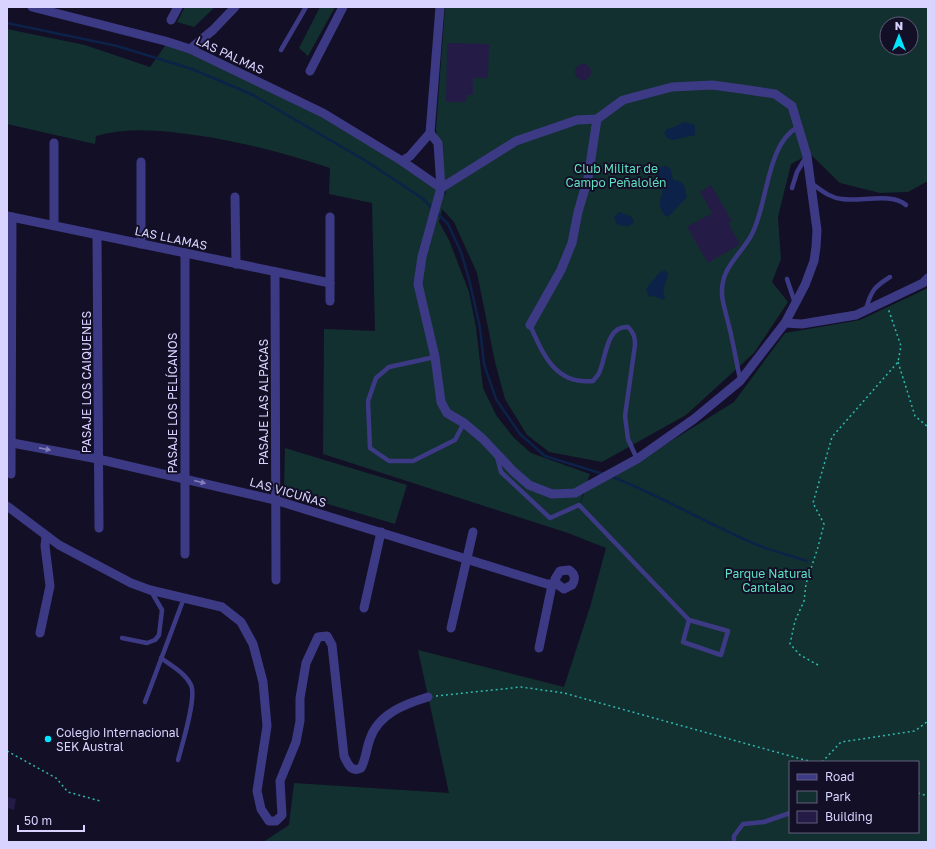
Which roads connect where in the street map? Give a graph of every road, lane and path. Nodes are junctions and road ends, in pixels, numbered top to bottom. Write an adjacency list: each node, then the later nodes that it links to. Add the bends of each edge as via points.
1 (32, 7): 8 (street, LAS PALMAS)
2 (178, 7): 7 (street)
3 (236, 7): 8 (street)
4 (306, 7): 9 (lane)
5 (343, 7): 10 (street)
6 (440, 7): 13 (street)
7 (170, 20)
8 (190, 49): 16 (street, LAS PALMAS, via 323,113)
9 (282, 50)
10 (310, 71)
11 (597, 119): 12 (street, via 623,100 672,87 712,85 775,94 792,106); 19 (street, via 577,120 516,141); 40 (street, via 588,178 572,243 561,270)
12 (798, 127): 15 (street); 43 (lane, via 790,131 779,148 760,217 723,276 722,293)
13 (430, 133): 16 (street); 19 (street, via 438,143)
14 (54, 143): 25 (street)
15 (806, 156): 18 (street); 20 (lane)
16 (402, 161): 19 (street, LAS PALMAS)
17 (141, 162): 27 (street)
18 (810, 182): 22 (lane, via 829,195 841,199 890,199 902,201); 37 (street, via 817,230 816,246 805,286)
19 (441, 188): 41 (street, via 430,223 418,284)
20 (792, 188)
21 (235, 198): 29 (street)
22 (906, 205)
23 (9, 216): 25 (street, LAS LLAMAS); 46 (street)
24 (330, 217): 34 (street)
25 (54, 226): 26 (street, LAS LLAMAS)
26 (97, 235): 27 (street, LAS LLAMAS); 48 (street, PASAJE LOS CAIQUENES)
27 (141, 244): 28 (street, LAS LLAMAS)
28 (185, 253): 29 (street, LAS LLAMAS); 51 (street, PASAJE LOS PELÍCANOS)
29 (236, 264): 30 (street, LAS LLAMAS)
30 (276, 272): 34 (street, LAS LLAMAS); 52 (street, PASAJE LAS ALPACAS)
31 (890, 277): 38 (lane, via 879,283 871,292)
32 (928, 278): 36 (street, via 923,283)
33 (787, 279): 37 (lane)
34 (330, 283): 35 (street)
35 (330, 301)
36 (885, 301): 38 (street); 42 (path, via 901,346)
37 (796, 304): 39 (street)
38 (866, 311): 39 (street, via 802,324)
39 (785, 323): 43 (street)
40 (530, 325): 49 (lane, via 540,348 552,366 564,376 586,381 593,380 599,374 605,350 615,331 628,327 632,332 635,345 625,416 628,439)
41 (435, 357): 44 (street, via 441,402 447,413); 44 (lane, via 389,367 376,378 368,401 370,448 389,461 413,461 455,440)
42 (898, 362): 45 (path, via 914,416); 70 (path, via 832,437 813,503 824,524 790,644)
43 (740, 381): 49 (street, via 694,419)
44 (464, 423): 47 (street)
45 (928, 427)
46 (9, 442): 48 (street, LAS VICUÑAS, one-way to 48); 50 (street)
47 (496, 453): 49 (street, via 529,485 552,494 575,492); 64 (lane, via 501,472 550,518 579,505)
48 (98, 459): 51 (street, LAS VICUÑAS); 54 (street, PASAJE LOS CAIQUENES)
49 (637, 459)
50 (11, 474)
51 (184, 478): 52 (street, LAS VICUÑAS, one-way to 52); 58 (street, PASAJE LOS PELÍCANOS)
52 (275, 500): 55 (street, LAS VICUÑAS); 60 (street, PASAJE LAS ALPACAS)
53 (7, 506): 57 (street)
54 (99, 528)
55 (381, 532): 59 (street, LAS VICUÑAS); 63 (street)
56 (473, 532): 59 (street)
57 (46, 537): 61 (street, via 131,583); 66 (street, via 50,586)
58 (185, 554)
59 (466, 559): 65 (street); 68 (street, LAS VICUÑAS, via 555,585)
60 (276, 580)
61 (150, 590): 62 (street); 67 (lane, via 162,610 158,635 155,640 147,643)
62 (184, 598): 69 (lane); 71 (street, via 215,604 230,612 241,622 252,644 263,682 266,726 257,791 261,809 269,821 276,821 282,815 280,781 296,742 306,663 318,637 327,636 332,645 344,756 351,769 361,768 370,738 381,720 399,708)
63 (364, 608)
64 (689, 620): 64 (lane, via 683,642 721,655 728,631)
65 (451, 628)
66 (40, 633)
67 (122, 638)
68 (539, 648)
69 (161, 658): 72 (lane); 75 (lane, via 187,678 192,687 193,697)
70 (818, 666)
71 (428, 697): 76 (path, via 521,687 564,693)
72 (145, 702)
73 (928, 721): 77 (path, via 914,731 841,742)
74 (7, 751): 78 (path, via 56,778 68,792)
75 (178, 760)
76 (808, 761)
77 (823, 761)
78 (100, 801)
79 (789, 812): 80 (lane, via 764,822 743,824 734,836)
80 (734, 842)

